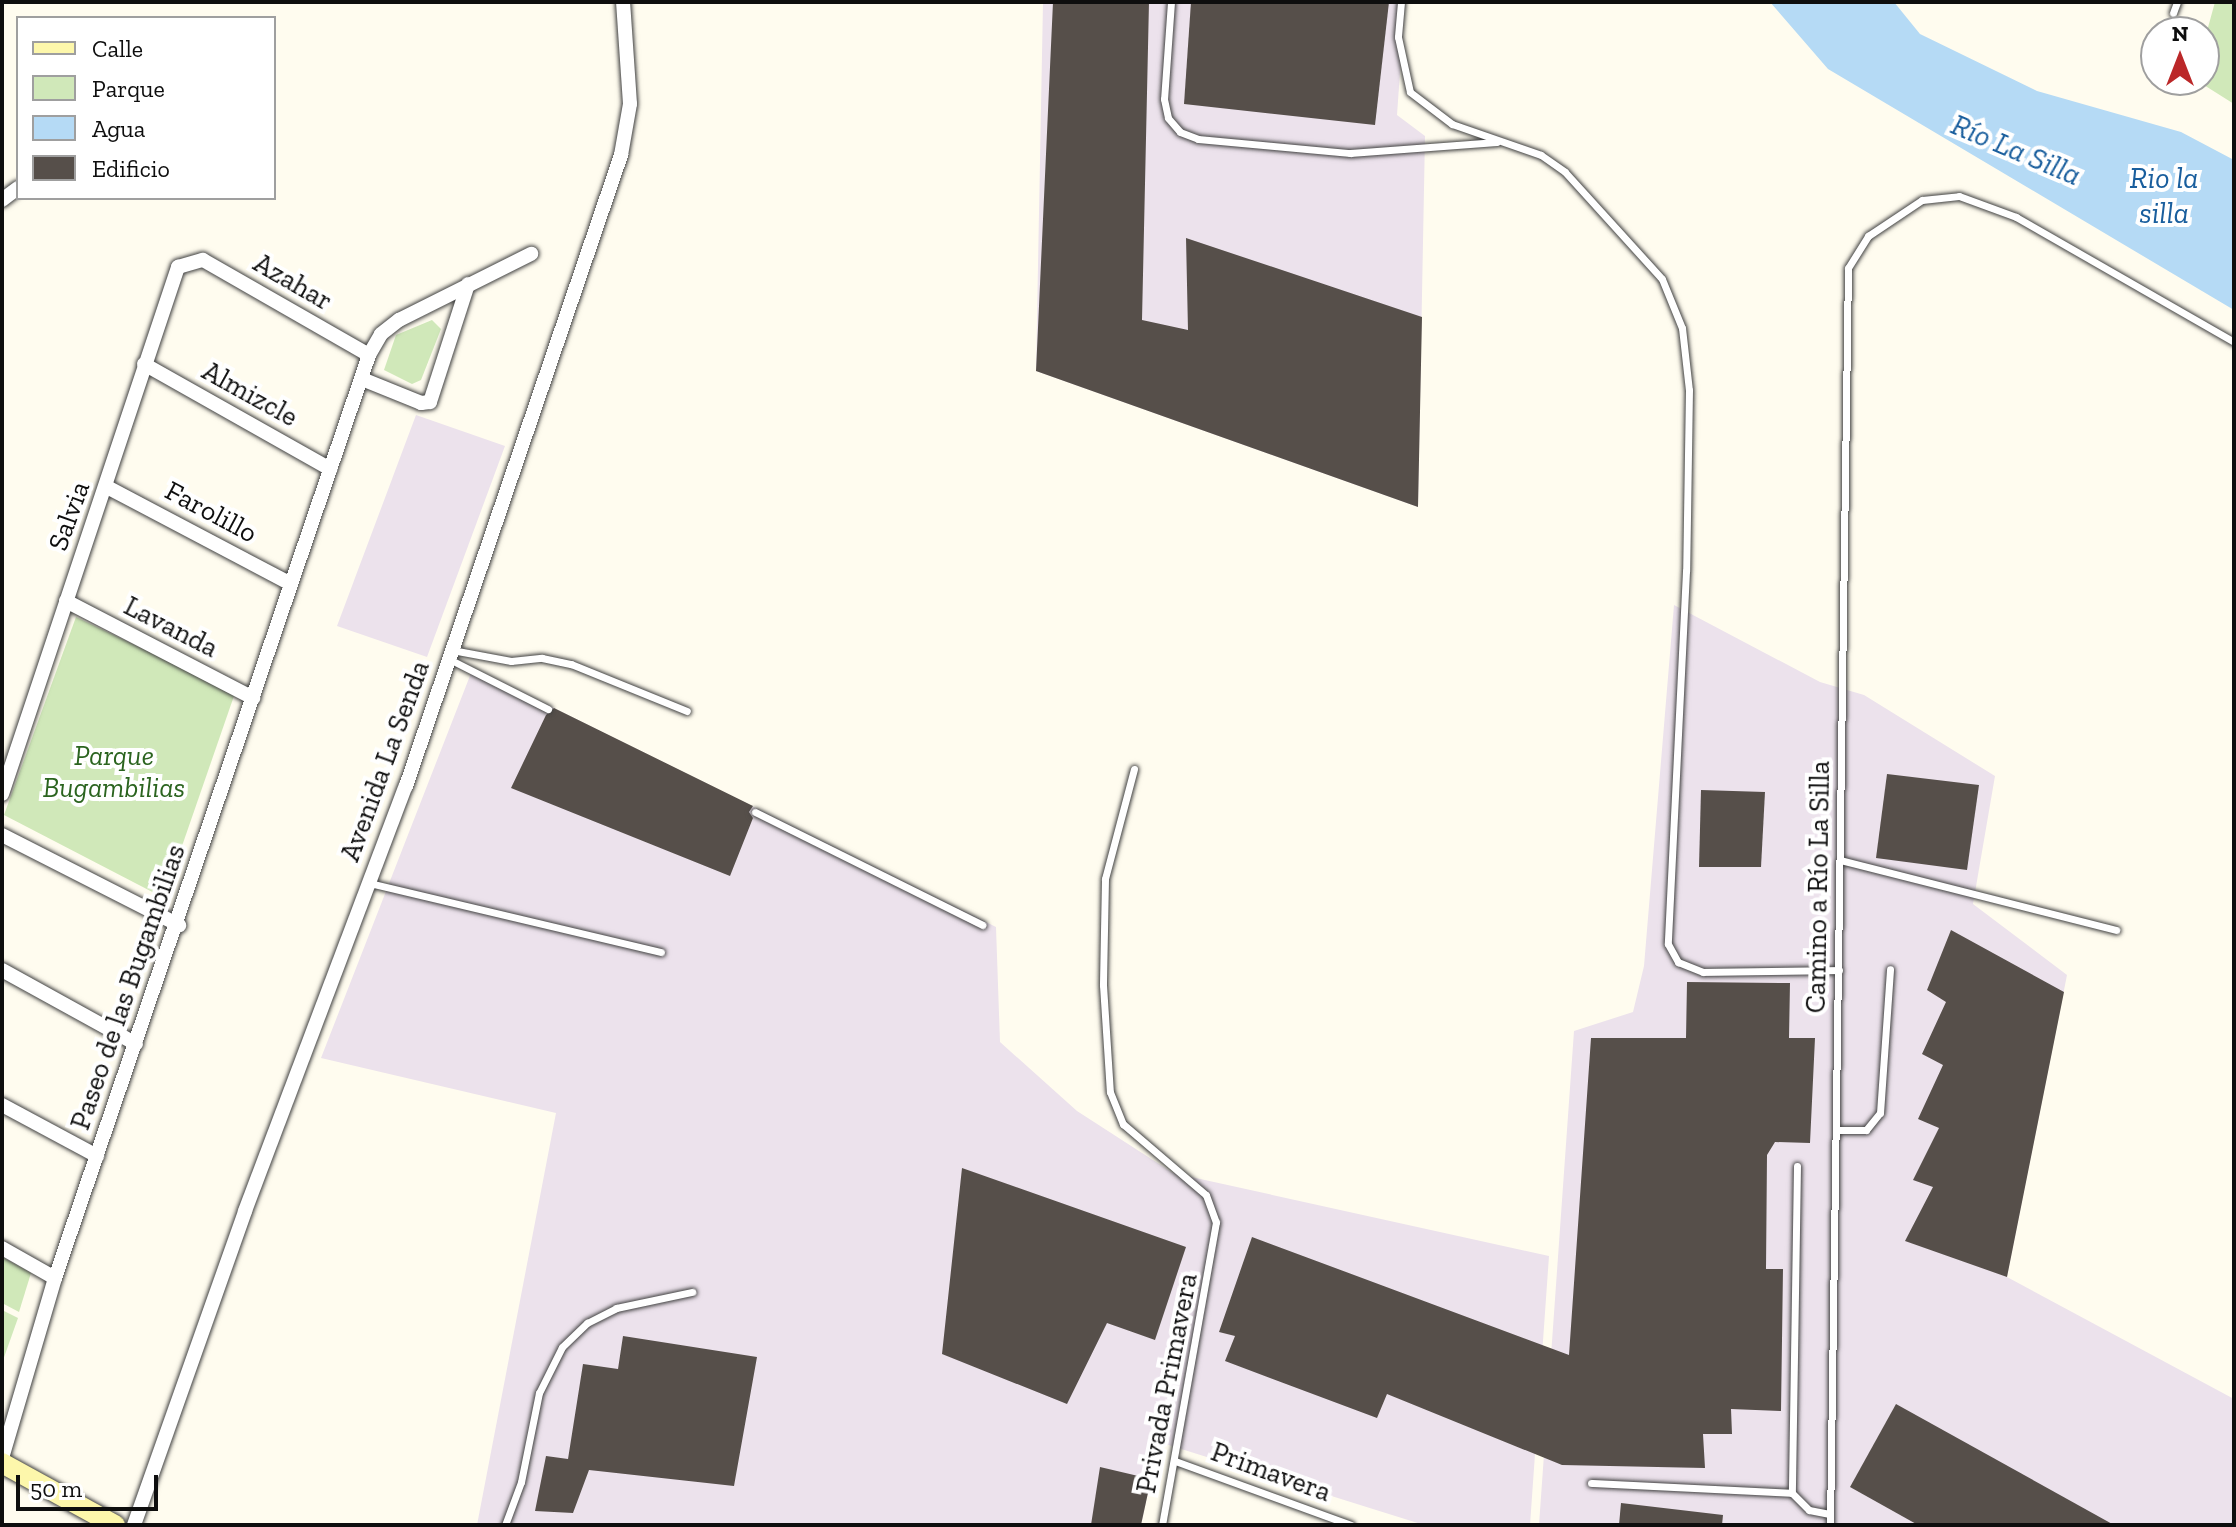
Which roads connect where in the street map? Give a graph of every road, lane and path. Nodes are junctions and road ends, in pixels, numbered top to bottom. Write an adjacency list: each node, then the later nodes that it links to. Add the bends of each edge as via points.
1 (623, 2): 18 (street, Avenida La Senda, via 630,104 621,155)
2 (1171, 2): 6 (lane, via 1164,99 1168,118 1180,132 1198,139 1350,153)
3 (1401, 2): 6 (lane, via 1400,52 1410,92 1452,124)
4 (2177, 2): 5 (lane)
5 (2173, 13)
6 (1499, 142): 34 (lane, via 1541,155 1565,172 1662,279 1675,305 1687,358 1686,571 1668,944 1678,962 1703,972)
7 (531, 254): 9 (street, Paseo de las Bugambilias)
8 (189, 260): 11 (street, Azahar, via 203,260); 12 (street, Salvia, via 178,267)
9 (468, 284): 11 (street, Paseo de las Bugambilias, via 399,320 381,334); 13 (street, via 430,402)
10 (2234, 342): 26 (lane, Camino a Río La Silla, via 1985,202 1959,196 1922,200 1868,236 1855,252 1845,288)
11 (369, 355): 13 (street, Paseo de las Bugambilias)
12 (144, 364): 14 (street, Almizcle); 15 (street, Salvia)
13 (362, 379): 14 (street, Paseo de las Bugambilias)
14 (330, 469): 16 (street, Paseo de las Bugambilias)
15 (107, 487): 16 (street, Farolillo); 17 (street, Salvia)
16 (291, 584): 19 (street, Paseo de las Bugambilias)
17 (66, 601): 19 (street, Lavanda); 23 (street, Salvia)
18 (451, 655): 20 (lane); 21 (lane, via 571,664); 27 (street, Avenida La Senda)
19 (253, 698): 28 (street, Paseo de las Bugambilias)
20 (548, 709)
21 (687, 711)
22 (1134, 769): 46 (lane, Privada Primavera, via 1105,879 1103,985 1110,1092 1123,1124 1206,1195 1216,1222)
23 (2, 794)
24 (755, 812): 29 (lane)
25 (2, 835): 28 (street)
26 (1840, 860): 30 (lane); 34 (lane, Camino a Río La Silla)
27 (369, 883): 31 (lane); 51 (street, Avenida La Senda)
28 (179, 925): 35 (street, Paseo de las Bugambilias)
29 (983, 925)
30 (2116, 930)
31 (661, 952)
32 (1890, 969): 37 (lane, via 1880,1113 1866,1130)
33 (2, 970): 35 (street)
34 (1839, 970): 37 (lane, Camino a Río La Silla)
35 (136, 1044): 38 (street, Paseo de las Bugambilias)
36 (2, 1105): 38 (street)
37 (1836, 1130): 49 (lane, Camino a Río La Silla)
38 (97, 1156): 41 (street, Paseo de las Bugambilias)
39 (1797, 1166): 48 (lane)
40 (2, 1248): 41 (street)
41 (55, 1278): 44 (street, Paseo de las Bugambilias)
42 (692, 1292): 52 (lane, via 616,1308 587,1323 562,1347 539,1393 521,1482)
43 (2, 1399): 44 (street)
44 (17, 1406): 45 (street, Paseo de las Bugambilias)
45 (2, 1460): 50 (main road)
46 (1175, 1461): 53 (lane, Privada Primavera); 54 (lane, Primavera)
47 (1591, 1483): 48 (lane)
48 (1792, 1493): 49 (lane, via 1809,1510)
49 (1830, 1514): 55 (lane, Camino a Río La Silla)
50 (115, 1525)
51 (134, 1525)
52 (505, 1525)
53 (1162, 1525)
54 (1351, 1525)
55 (1830, 1525)

